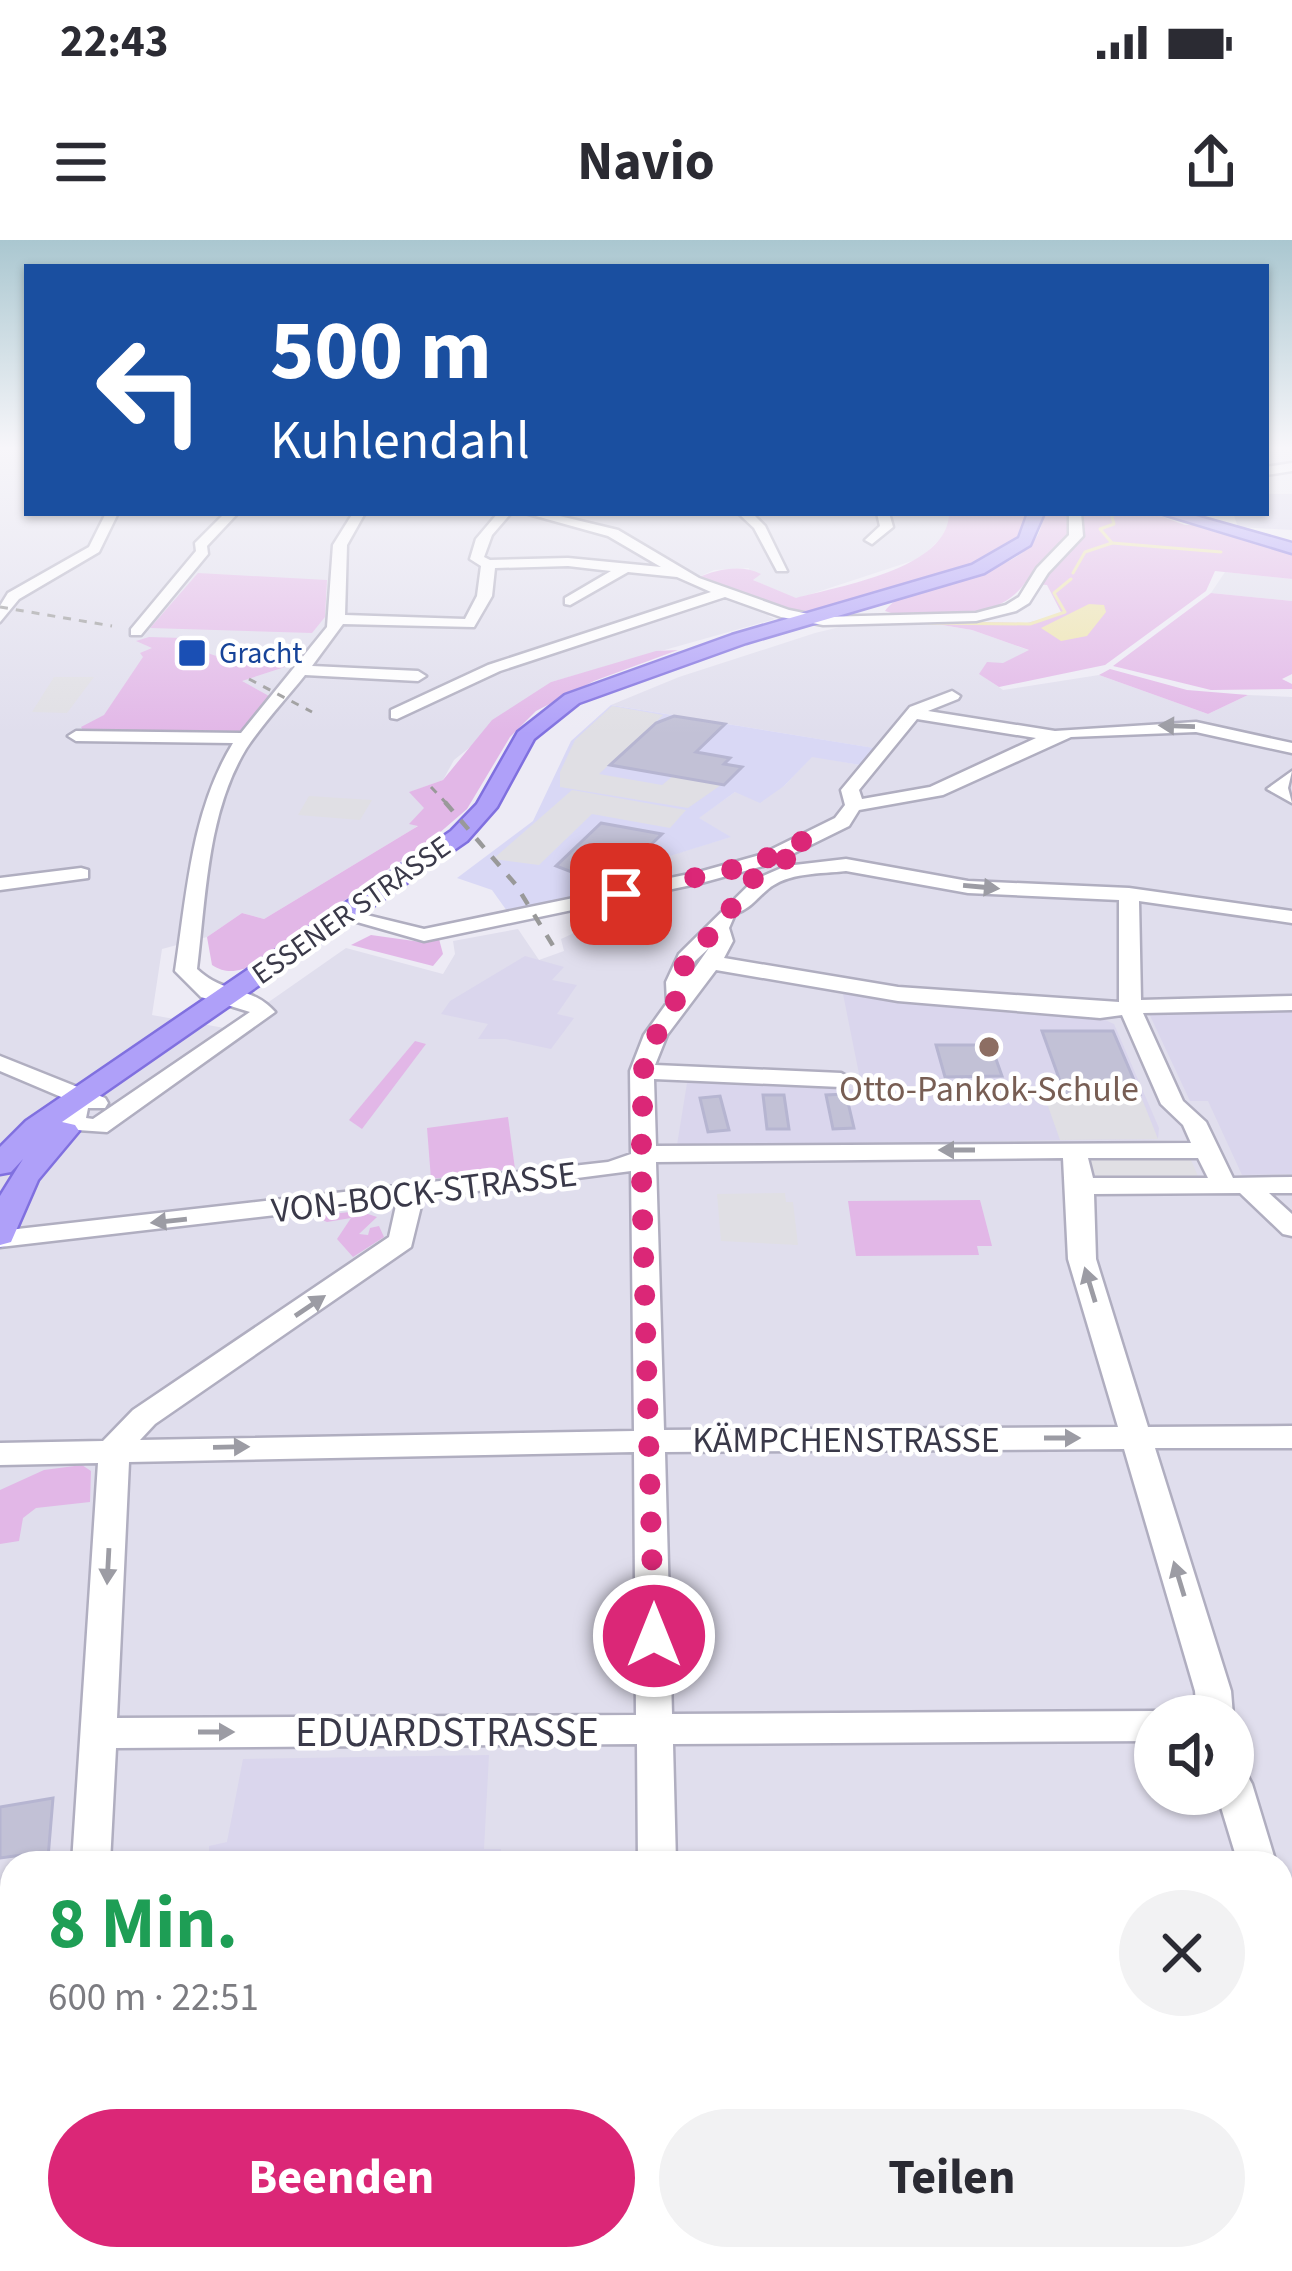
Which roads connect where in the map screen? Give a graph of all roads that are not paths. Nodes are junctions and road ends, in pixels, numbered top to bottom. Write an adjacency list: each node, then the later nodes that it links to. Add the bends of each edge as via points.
1 (94, 544): 15 (street, via 88,555)
2 (202, 544): 22 (street)
3 (344, 544): 19 (street)
4 (481, 544): 10 (street, via 477,559)
5 (633, 544): 9 (street)
6 (769, 544): 12 (street)
7 (1020, 544): 17 (main road, ESSENER STRASSE, via 995,562)
8 (1069, 544): 20 (street, via 1018,604 976,617)
9 (651, 553): 11 (street); 13 (street)
10 (488, 564): 11 (street); 19 (street, via 487,591 470,624)
11 (628, 567): 13 (street); 16 (street)
12 (782, 568)
13 (679, 573): 14 (street)
14 (725, 592): 21 (street); 26 (street, via 494,668)
15 (7, 598): 18 (street)
16 (570, 601)
17 (882, 602): 20 (street, via 878,613); 21 (main road, ESSENER STRASSE)
18 (0, 618)
19 (338, 619): 23 (street)
20 (893, 619): 21 (street)
21 (814, 620): 40 (main road, ESSENER STRASSE, via 628,675 554,708 525,736 486,807)
22 (136, 632)
23 (300, 670): 24 (street); 30 (street)
24 (418, 676)
25 (952, 696): 27 (street)
26 (397, 714)
27 (914, 714): 28 (street); 34 (street, via 850,790)
28 (1052, 735): 31 (street, one-way to 28, via 1173,725); 34 (street, via 935,791 894,805)
29 (76, 736): 30 (street)
30 (246, 738): 43 (street, via 210,811 186,971)
31 (1292, 748)
32 (1292, 776): 33 (street, via 1276,789)
33 (1292, 797)
34 (854, 805): 35 (street, via 842,822)
35 (807, 839): 40 (street, via 735,869 424,935); 41 (street, via 746,883)
36 (81, 874): 37 (street)
37 (0, 884)
38 (1129, 894): 39 (street); 41 (street, one-way to 38, via 761,884 828,865 968,887); 46 (street)
39 (1292, 917)
40 (356, 919): 43 (main road, ESSENER STRASSE)
41 (726, 919): 42 (street); 44 (street, via 687,958)
42 (714, 963): 44 (street); 46 (street, via 898,994)
43 (237, 996): 50 (main road, ESSENER STRASSE)
44 (676, 1000): 48 (street)
45 (1292, 1003): 46 (street)
46 (1130, 1010): 52 (street, via 1173,1104 1194,1122)
47 (0, 1063): 50 (street)
48 (642, 1071): 49 (street); 53 (street)
49 (841, 1080)
50 (84, 1108): 54 (main road, via 37,1126); 60 (main road, via 32,1163)
51 (1074, 1150): 52 (street, VON-BOCK-STRASSE); 53 (street, VON-BOCK-STRASSE, one-way to 53, via 662,1152); 57 (street)
52 (1206, 1150): 55 (street)
53 (641, 1160): 58 (street, VON-BOCK-STRASSE); 63 (street)
54 (0, 1165)
55 (1235, 1185): 56 (street); 57 (street); 59 (street)
56 (1292, 1185)
57 (1085, 1186): 62 (street, one-way to 57, via 1082,1259 1077,1219)
58 (411, 1194): 60 (street, VON-BOCK-STRASSE, one-way to 60); 64 (street, one-way to 58, via 144,1418 402,1241)
59 (1292, 1228)
60 (0, 1237)
61 (1292, 1437): 62 (street, KÄMPCHENSTRASSE)
62 (1136, 1438): 63 (street, KÄMPCHENSTRASSE, one-way to 62); 68 (street, one-way to 62)
63 (651, 1441): 64 (street, KÄMPCHENSTRASSE, one-way to 63); 70 (street)
64 (114, 1449): 65 (street, KÄMPCHENSTRASSE); 71 (street, one-way to 71)
65 (40, 1451): 66 (street, KÄMPCHENSTRASSE); 67 (street, KÄMPCHENSTRASSE)
66 (0, 1454)
67 (0, 1473)
68 (1213, 1695)
69 (1134, 1726): 70 (street, EDUARDSTRASSE)
70 (654, 1730): 71 (street, EDUARDSTRASSE, one-way to 70); 74 (street)
71 (99, 1733): 73 (street)
72 (1242, 1815): 75 (street)
73 (92, 1851)
74 (657, 1851)
75 (1253, 1851)

